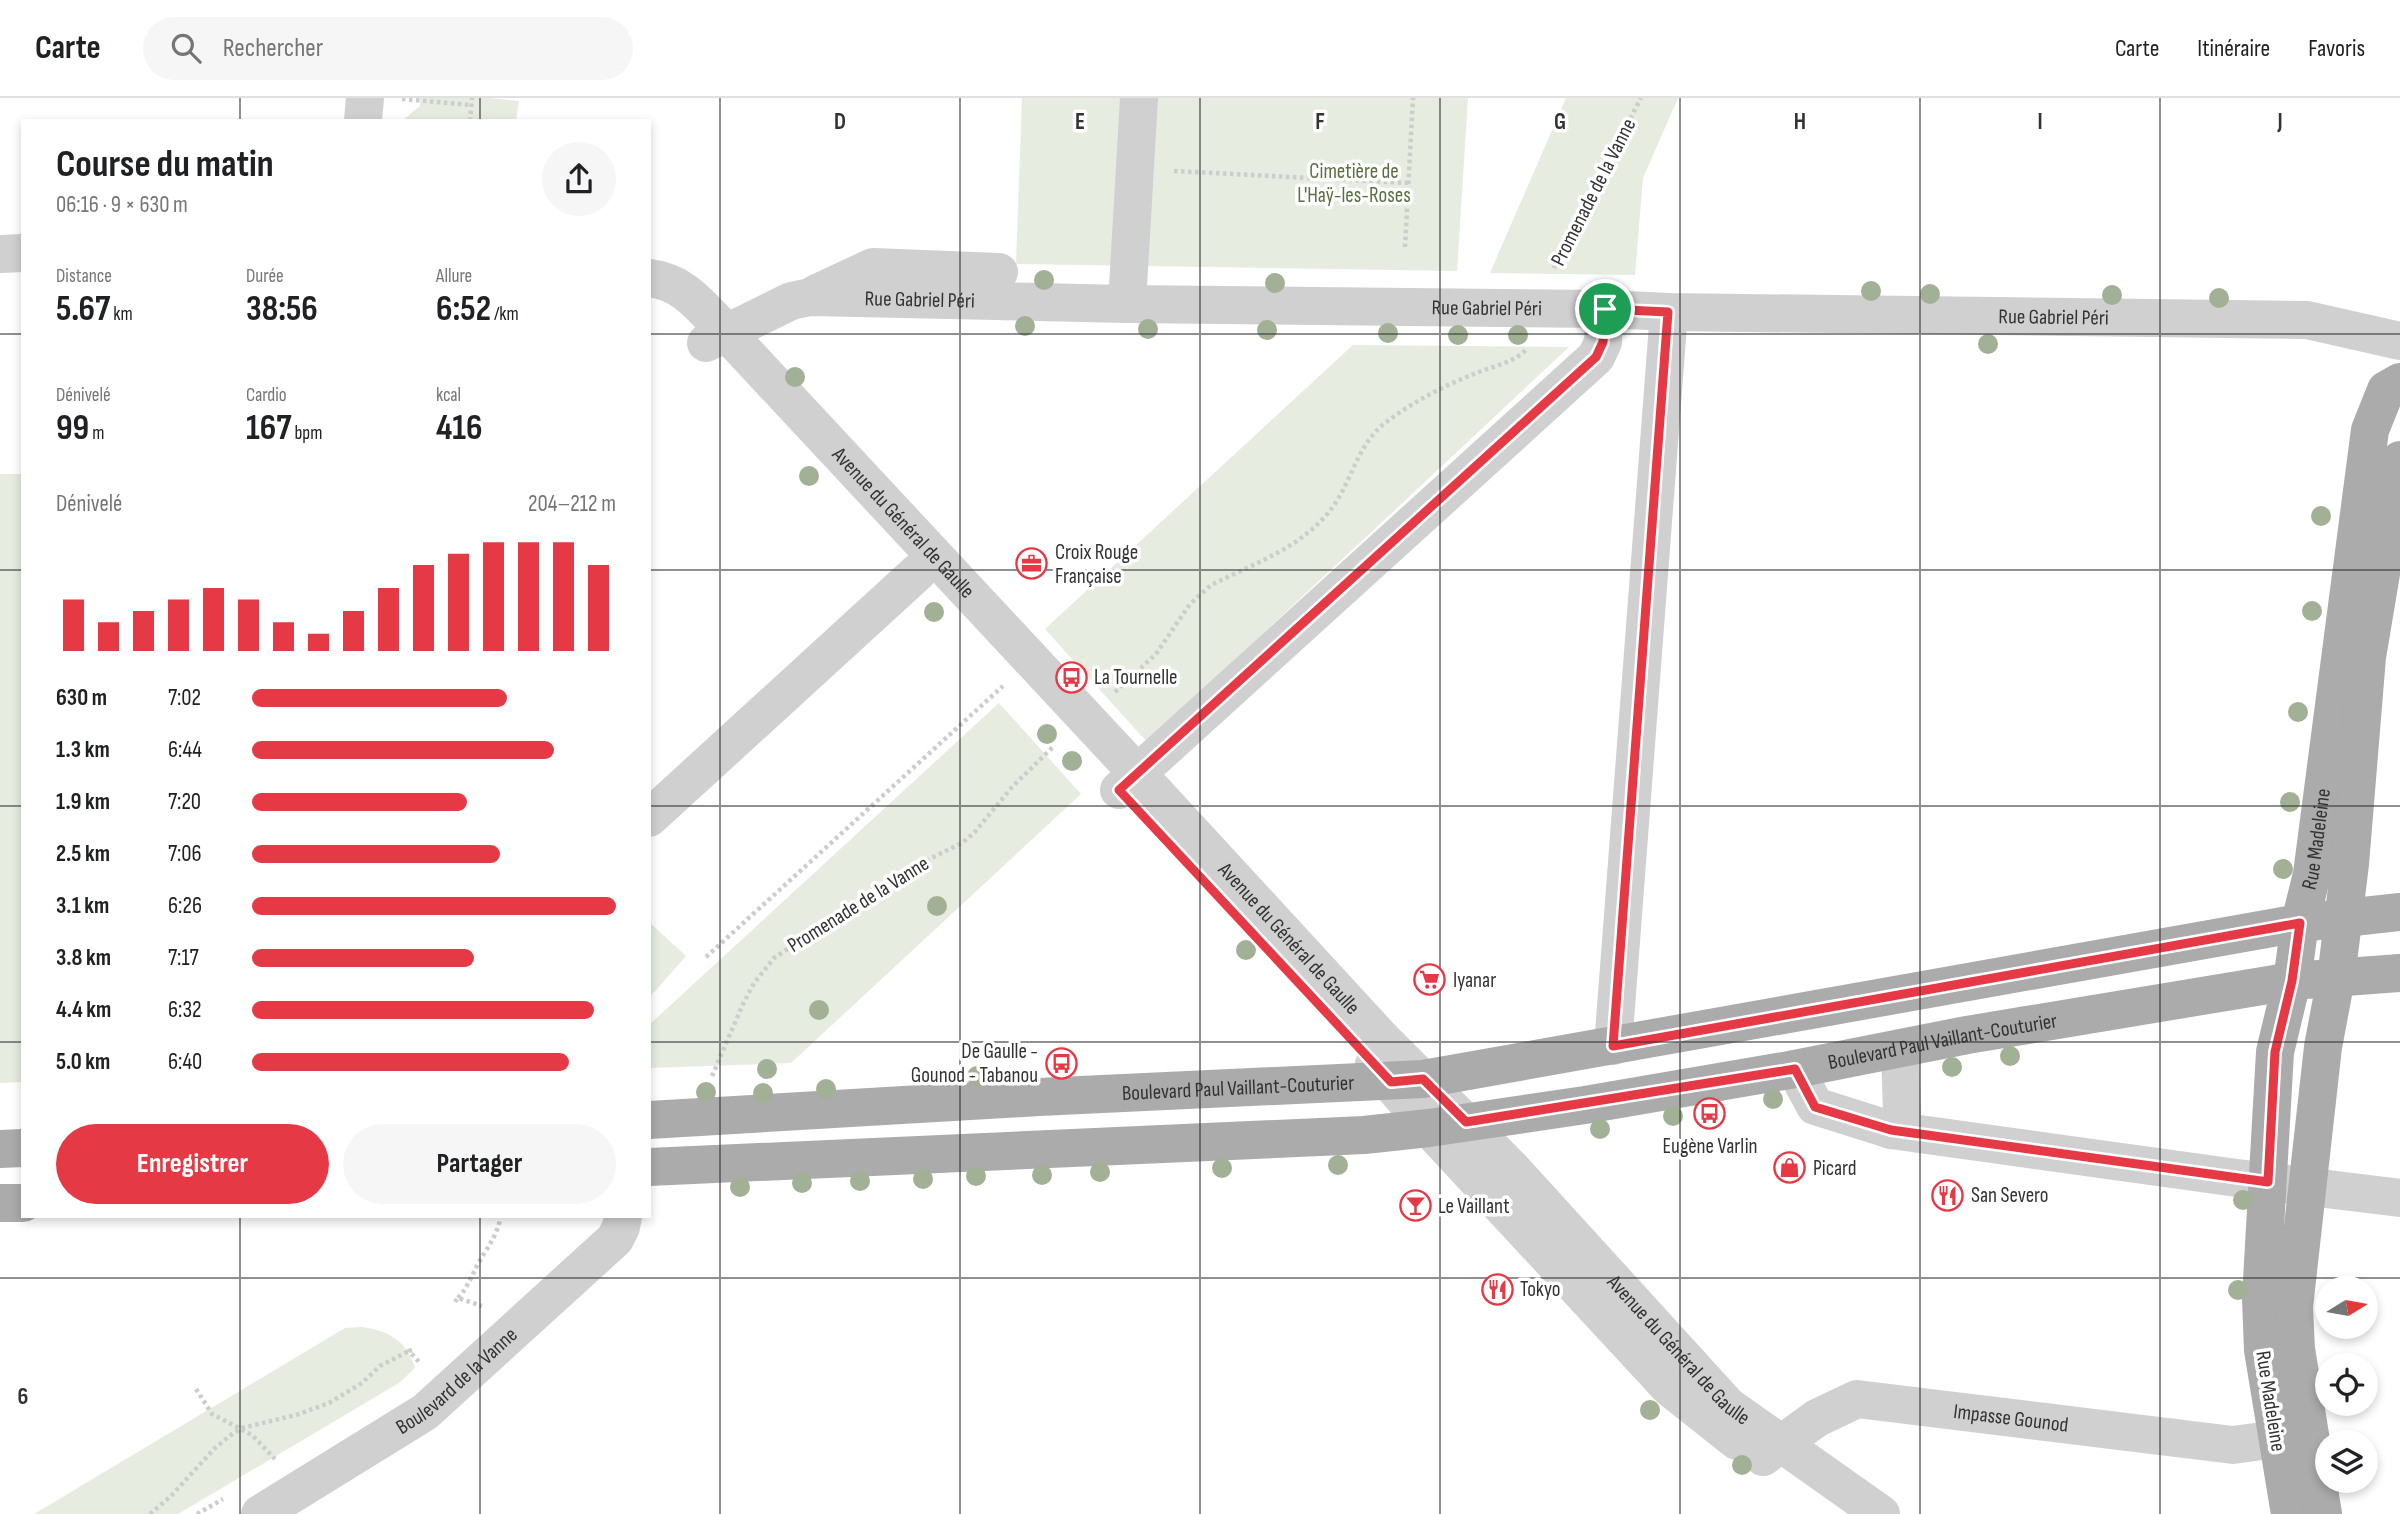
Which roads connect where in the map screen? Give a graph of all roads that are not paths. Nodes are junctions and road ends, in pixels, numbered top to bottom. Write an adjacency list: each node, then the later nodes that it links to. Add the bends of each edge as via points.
1 (365, 98): 3 (street)
2 (1139, 98): 10 (street)
3 (363, 119)
4 (21, 253): 5 (street)
5 (0, 254)
6 (999, 272): 8 (street, via 873,267)
7 (651, 278): 13 (street, via 680,288)
8 (810, 297): 10 (street, Rue Gabriel Péri); 13 (street, Rue Gabriel Péri, via 791,301)
9 (651, 300): 13 (street)
10 (1127, 304): 11 (street, Rue Gabriel Péri)
11 (1605, 309): 12 (street, Rue Gabriel Péri); 18 (street, via 1603,342 1596,357)
12 (1668, 312): 14 (street, Rue Gabriel Péri, via 2307,320); 26 (street)
13 (716, 337): 17 (street, Avenue du Général de Gaulle); 18 (street, Avenue du Général de Gaulle)
14 (2400, 341)
15 (2400, 382): 22 (main road, Rue Madeleine, via 2386,390 2370,430 2318,837)
16 (2400, 460): 21 (main road, Rue Madeleine, via 2367,657)
17 (918, 572): 18 (street, Avenue du Général de Gaulle, via 1014,676); 19 (street)
18 (1128, 781): 29 (street, Avenue du Général de Gaulle)
19 (651, 816)
20 (2400, 912): 21 (main road, Boulevard Paul Vaillant-Couturier)
21 (2344, 917): 22 (main road, Boulevard Paul Vaillant-Couturier); 24 (main road, Rue Madeleine)
22 (2300, 923): 25 (main road, Rue Madeleine); 26 (main road, Boulevard Paul Vaillant-Couturier)
23 (2400, 973): 24 (main road, Boulevard Paul Vaillant-Couturier)
24 (2336, 978): 25 (main road, Boulevard Paul Vaillant-Couturier); 38 (main road, Rue Madeleine)
25 (2292, 981): 27 (main road, Boulevard Paul Vaillant-Couturier); 37 (main road, Rue Madeleine, via 2275,1052)
26 (1613, 1046): 29 (main road, Boulevard Paul Vaillant-Couturier)
27 (1900, 1048): 28 (main road, Boulevard Paul Vaillant-Couturier); 33 (street, via 1902,1114)
28 (1795, 1069): 31 (main road, Boulevard Paul Vaillant-Couturier); 33 (street, via 1815,1107)
29 (1407, 1081): 30 (main road, Boulevard Paul Vaillant-Couturier); 31 (street, Avenue du Général de Gaulle); 32 (street, Avenue du Général de Gaulle)
30 (651, 1120)
31 (1466, 1122): 32 (main road, Boulevard Paul Vaillant-Couturier); 44 (street, Avenue du Général de Gaulle)
32 (1429, 1128): 36 (main road, Boulevard Paul Vaillant-Couturier, via 1352,1136); 44 (street, Avenue du Général de Gaulle, via 1670,1387 1723,1431)
33 (1891, 1130): 37 (street)
34 (21, 1148): 35 (main road)
35 (0, 1149)
36 (651, 1167)
37 (2268, 1182): 38 (street); 43 (main road, Rue Madeleine, via 2261,1322)
38 (2307, 1186): 39 (street); 49 (main road, Rue Madeleine, via 2294,1307 2296,1349)
39 (2400, 1198)
40 (0, 1203): 41 (main road)
41 (21, 1203)
42 (623, 1218): 45 (street, Boulevard de la Vanne, via 615,1239 605,1249 425,1412)
43 (2277, 1439): 44 (street, Impasse Gounod, via 2233,1445 1857,1399 1817,1418); 48 (main road, Rue Madeleine)
44 (1772, 1451): 46 (street, Avenue du Général de Gaulle); 47 (street, Avenue du Général de Gaulle)
45 (260, 1514)
46 (1841, 1514)
47 (1881, 1514)
48 (2290, 1514)
49 (2323, 1514)

